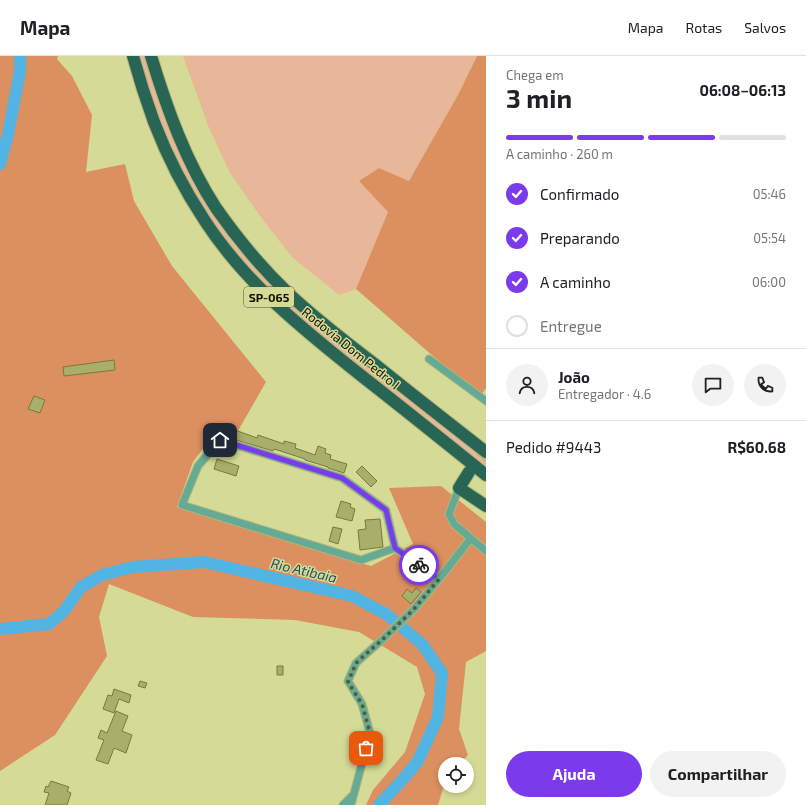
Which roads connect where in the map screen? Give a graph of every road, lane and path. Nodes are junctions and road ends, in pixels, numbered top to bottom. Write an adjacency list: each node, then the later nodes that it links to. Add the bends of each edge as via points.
1 (133, 56): 8 (highway, Rodovia Dom Pedro I / SP-065, via 154,122 176,171 204,221 240,268 282,310 322,344)
2 (151, 56): 6 (highway, Rodovia Dom Pedro I / SP-065, via 177,133 204,188 247,249 287,292 309,311)
3 (429, 359): 4 (street)
4 (486, 400): 5 (street)
5 (486, 408)
6 (486, 452)
7 (469, 472): 9 (highway)
8 (486, 474)
9 (458, 488): 10 (highway); 11 (street, via 449,514 454,524)
10 (486, 506)
11 (471, 538): 13 (street); 14 (street)
12 (395, 548): 12 (street, via 386,510 342,478 220,440 198,466 182,505 361,560); 14 (street)
13 (486, 551)
14 (439, 579): 15 (street, via 414,609 356,663 348,682 362,704 370,733)
15 (354, 794): 16 (street); 17 (street)
16 (343, 805)
17 (351, 805)

